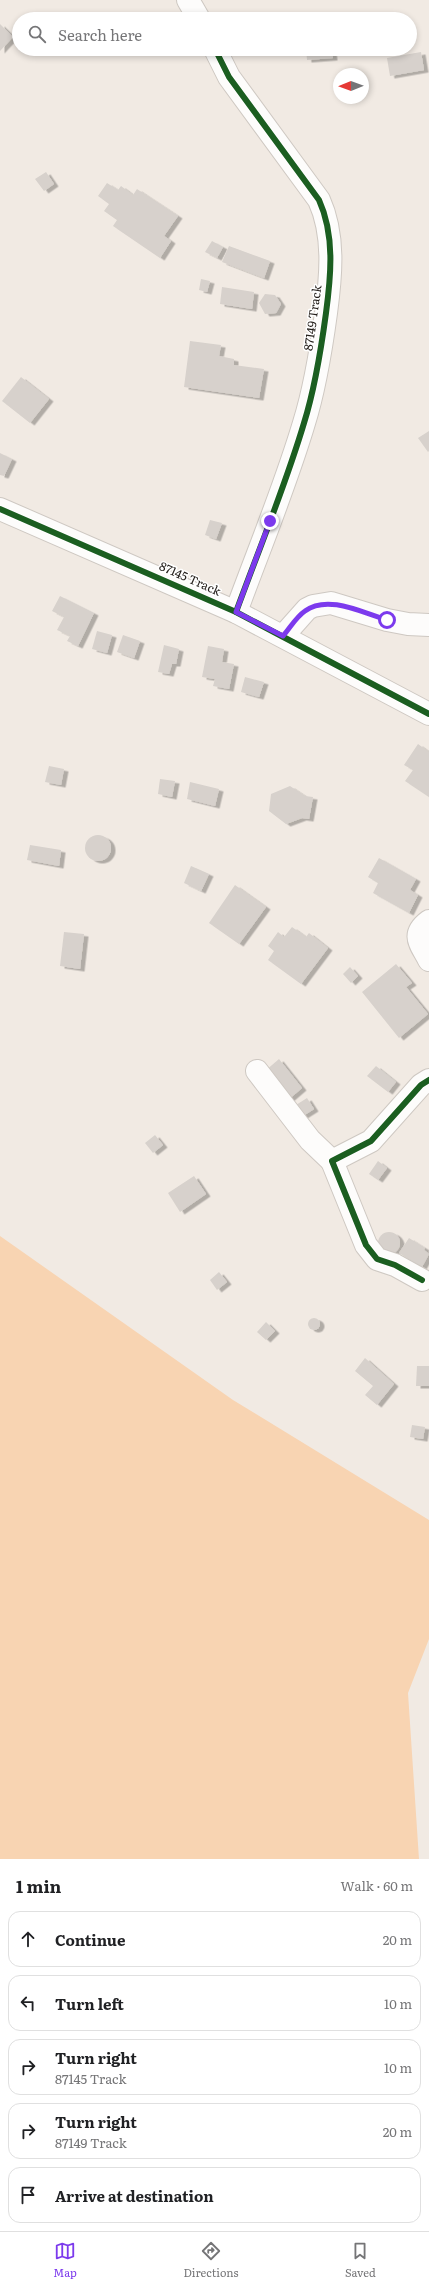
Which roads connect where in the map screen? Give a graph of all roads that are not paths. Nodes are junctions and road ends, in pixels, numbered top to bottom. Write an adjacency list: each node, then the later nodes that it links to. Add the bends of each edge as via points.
1 (188, 0): 2 (street)
2 (194, 12)
3 (218, 56): 5 (street, 87149 Track, via 229,77 319,200 325,214 330,248 322,338 305,422)
4 (0, 509): 5 (street, 87145 Track)
5 (236, 612): 7 (street, 87145 Track)
6 (429, 625): 7 (street, via 387,620 331,603 313,606 307,610)
7 (283, 636): 8 (street, 87145 Track)
8 (429, 714)
9 (429, 922): 10 (street, via 418,934 421,947)
10 (429, 960)
11 (257, 1072): 13 (street, via 302,1130)
12 (429, 1080): 13 (street, via 421,1085 371,1141)
13 (332, 1161): 14 (street, via 366,1245 378,1259)
14 (422, 1280)

